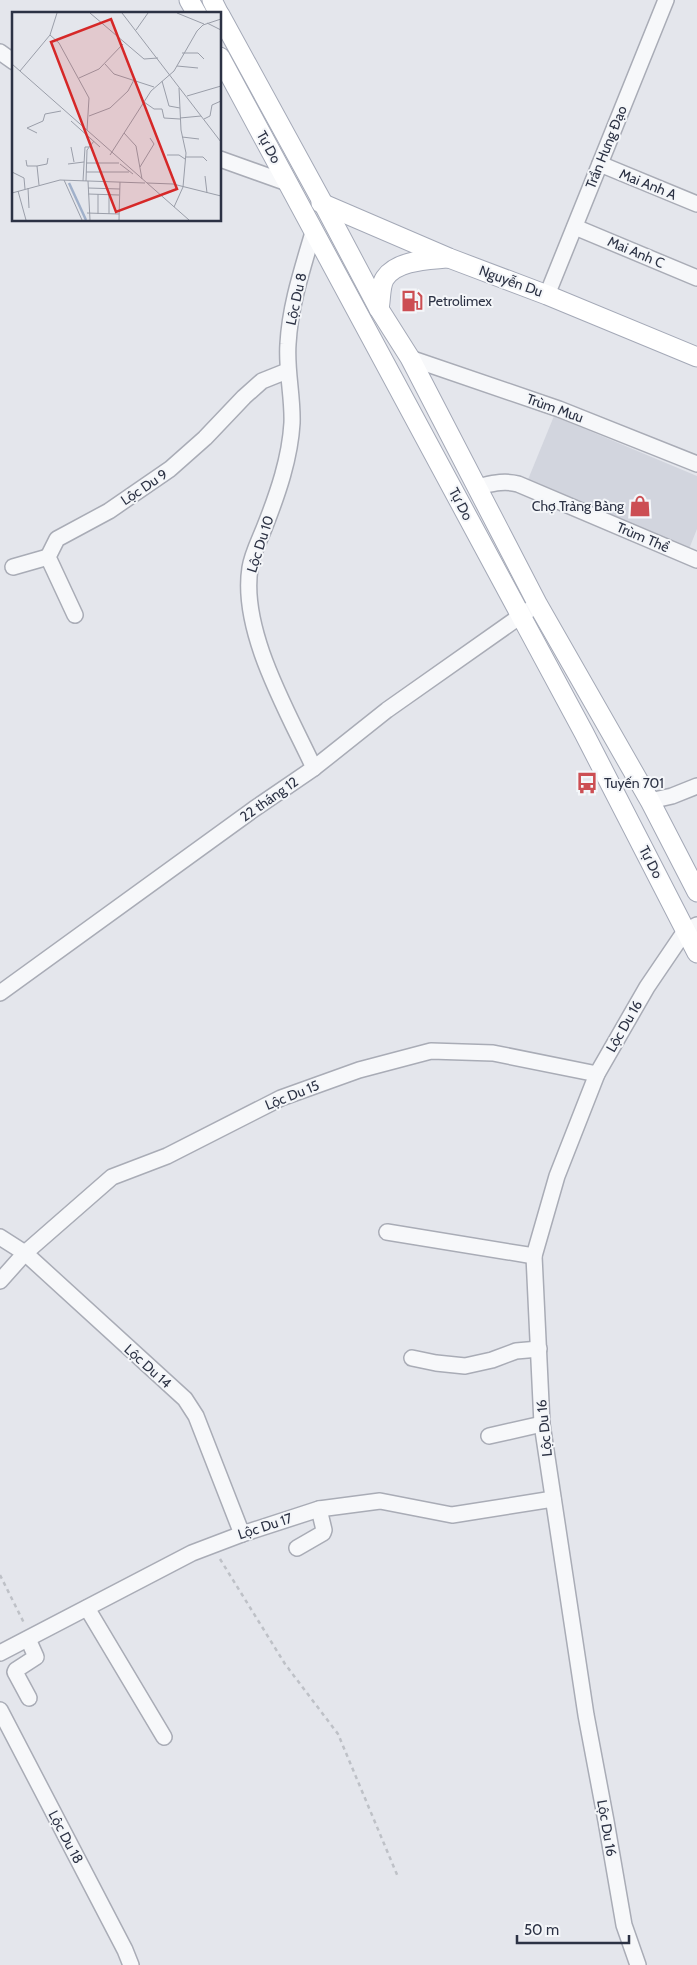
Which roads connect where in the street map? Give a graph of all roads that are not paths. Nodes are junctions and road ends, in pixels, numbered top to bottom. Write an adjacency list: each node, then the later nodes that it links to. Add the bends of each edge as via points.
1 (189, 0): 4 (main road)
2 (212, 0): 5 (main road, Tự Do)
3 (666, 0): 11 (street, Trần Hưng Đạo)
4 (196, 12)
5 (219, 12)
6 (221, 16): 13 (main road, Tự Do)
7 (0, 52): 9 (street)
8 (221, 59): 12 (main road, Tự Do)
9 (12, 61)
10 (221, 159): 12 (street)
11 (600, 164): 14 (street, Mai Anh A); 15 (street, Trần Hưng Đạo)
12 (290, 184): 13 (main road, Nguyễn Du); 16 (main road, Tự Do)
13 (324, 204): 17 (main road, Nguyễn Du); 20 (main road, Tự Do)
14 (697, 204)
15 (575, 227): 18 (street, Mai Anh C); 19 (street, Trần Hưng Đạo)
16 (314, 229): 23 (street, Lộc Du 8, via 296,290); 31 (main road, Tự Do)
17 (449, 258): 19 (main road, Nguyễn Du); 20 (main road, via 413,262 394,269 384,279)
18 (697, 278)
19 (547, 295): 21 (main road, Nguyễn Du)
20 (379, 309): 22 (main road, Tự Do)
21 (697, 357)
22 (410, 358): 24 (street, Trùm Mưu, via 558,409); 25 (main road, Tự Do)
23 (287, 370): 26 (street, Lộc Du 9, via 262,381 170,469 109,511 57,539); 32 (street, Lộc Du 10, via 292,423 288,447 281,485 250,567 249,594 265,663)
24 (697, 464)
25 (477, 487): 27 (street, Trùm Thể, via 508,481 518,484); 29 (main road, Tự Do)
26 (48, 557): 28 (street); 30 (street)
27 (697, 560)
28 (13, 567)
29 (538, 605): 31 (street, 22 tháng 12); 34 (main road, Tự Do)
30 (75, 615)
31 (521, 616): 32 (street, 22 tháng 12, via 387,710); 36 (main road, Tự Do)
32 (314, 768): 38 (street, 22 tháng 12)
33 (697, 786): 34 (street)
34 (650, 801): 35 (main road, Tự Do)
35 (697, 892)
36 (691, 928): 37 (main road, Tự Do); 39 (street, Lộc Du 16, via 647,987)
37 (697, 953)
38 (0, 993)
39 (597, 1074): 42 (street, Lộc Du 15, via 494,1053 431,1051 359,1070 281,1098 168,1156 112,1177); 43 (street, Lộc Du 16, via 558,1176)
40 (387, 1232): 43 (street)
41 (0, 1237): 42 (street, Lộc Du 14)
42 (25, 1254): 44 (street, Lộc Du 15); 51 (street, Lộc Du 14, via 185,1399 196,1416)
43 (534, 1256): 45 (street, Lộc Du 16)
44 (0, 1281)
45 (539, 1348): 46 (street, via 516,1351 465,1366); 47 (street, Lộc Du 16)
46 (412, 1358)
47 (542, 1424): 48 (street); 49 (street, Lộc Du 16)
48 (489, 1436)
49 (554, 1499): 50 (street, Lộc Du 17, via 452,1515 380,1501); 60 (street, Lộc Du 16, via 586,1715 624,1925)
50 (319, 1508): 51 (street, Lộc Du 17); 52 (street, via 323,1533)
51 (242, 1534): 53 (street, Lộc Du 17, via 192,1553)
52 (297, 1548)
53 (87, 1608): 54 (street, Lộc Du 17); 58 (street)
54 (30, 1638): 55 (street, Lộc Du 17); 56 (street, via 36,1657 15,1672)
55 (0, 1653)
56 (29, 1698)
57 (0, 1710): 59 (street, Lộc Du 18)
58 (164, 1737)
59 (132, 1965)
60 (638, 1965)

